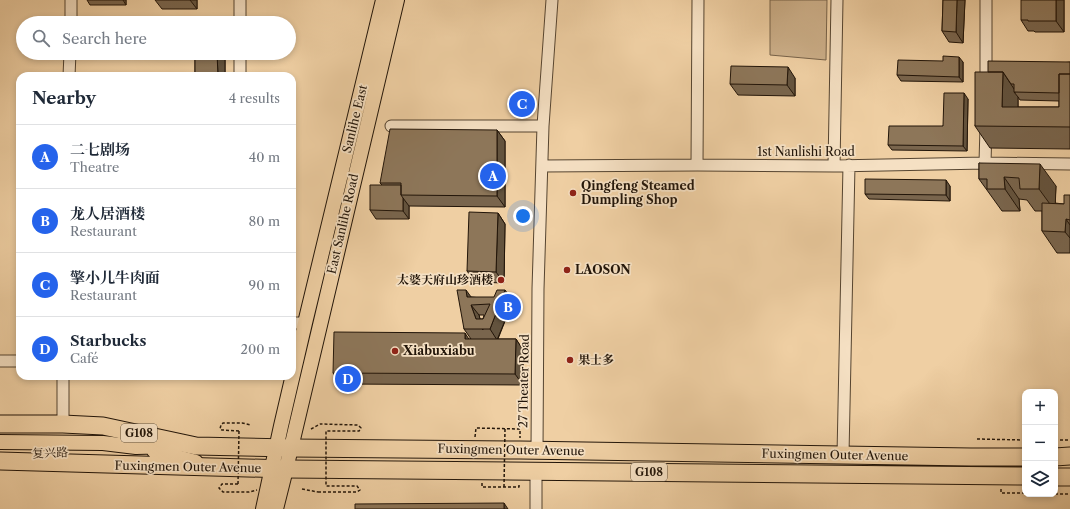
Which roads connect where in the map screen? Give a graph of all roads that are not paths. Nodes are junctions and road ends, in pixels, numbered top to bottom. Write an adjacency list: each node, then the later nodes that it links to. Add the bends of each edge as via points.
1 (71, 0): 9 (street)
2 (240, 0): 10 (street)
3 (383, 0): 25 (main road, Sanlihe East)
4 (397, 0): 36 (main road, East Sanlihe Road)
5 (552, 0): 18 (street, 27 Theater Road)
6 (698, 0): 21 (street)
7 (836, 0): 24 (street)
8 (986, 0): 15 (street)
9 (70, 16)
10 (240, 16)
11 (70, 60): 13 (street)
12 (240, 60): 14 (street)
13 (70, 72)
14 (240, 72)
15 (986, 101)
16 (986, 117): 19 (street)
17 (391, 126): 18 (street)
18 (543, 126): 23 (street, 27 Theater Road)
19 (985, 163): 20 (street, 1st Nanlishi Road); 22 (street, 1st Nanlishi Road)
20 (1070, 164)
21 (697, 165): 23 (street, 1st Nanlishi Road); 24 (street, 1st Nanlishi Road)
22 (849, 165): 24 (street, 1st Nanlishi Road); 38 (street)
23 (542, 166): 37 (street, 27 Theater Road)
24 (834, 166)
25 (298, 323): 26 (main road, Sanlihe East)
26 (296, 341)
27 (0, 361): 28 (street)
28 (16, 362)
29 (64, 380): 32 (street)
30 (292, 380): 36 (main road, Sanlihe East)
31 (0, 424): 32 (highway, Fuxingmen Outer Avenue / G108)
32 (63, 424): 35 (highway, Fuxingmen Outer Avenue / G108, via 102,426)
33 (0, 442): 34 (main road, via 103,443)
34 (136, 446): 35 (main road); 44 (main road)
35 (196, 446): 36 (highway, Fuxingmen Outer Avenue / G108)
36 (284, 448): 37 (highway, Fuxingmen Outer Avenue / G108); 46 (main road)
37 (537, 450): 38 (highway, Fuxingmen Outer Avenue / G108)
38 (843, 455): 41 (highway, Fuxingmen Outer Avenue / G108)
39 (1058, 456): 40 (highway)
40 (1070, 456)
41 (1022, 457)
42 (0, 461): 43 (highway, Fuxingmen Outer Avenue / G108)
43 (101, 465): 44 (highway, Fuxingmen Outer Avenue / G108); 45 (street, 复兴路)
44 (216, 467): 46 (highway, Fuxingmen Outer Avenue / G108)
45 (0, 468)
46 (279, 469): 47 (highway, Fuxingmen Outer Avenue / G108); 51 (main road); 52 (main road)
47 (536, 471): 48 (highway, Fuxingmen Outer Avenue / G108); 53 (street)
48 (1022, 476)
49 (1058, 477): 50 (highway)
50 (1070, 477)
51 (263, 509)
52 (276, 509)
53 (536, 509)

